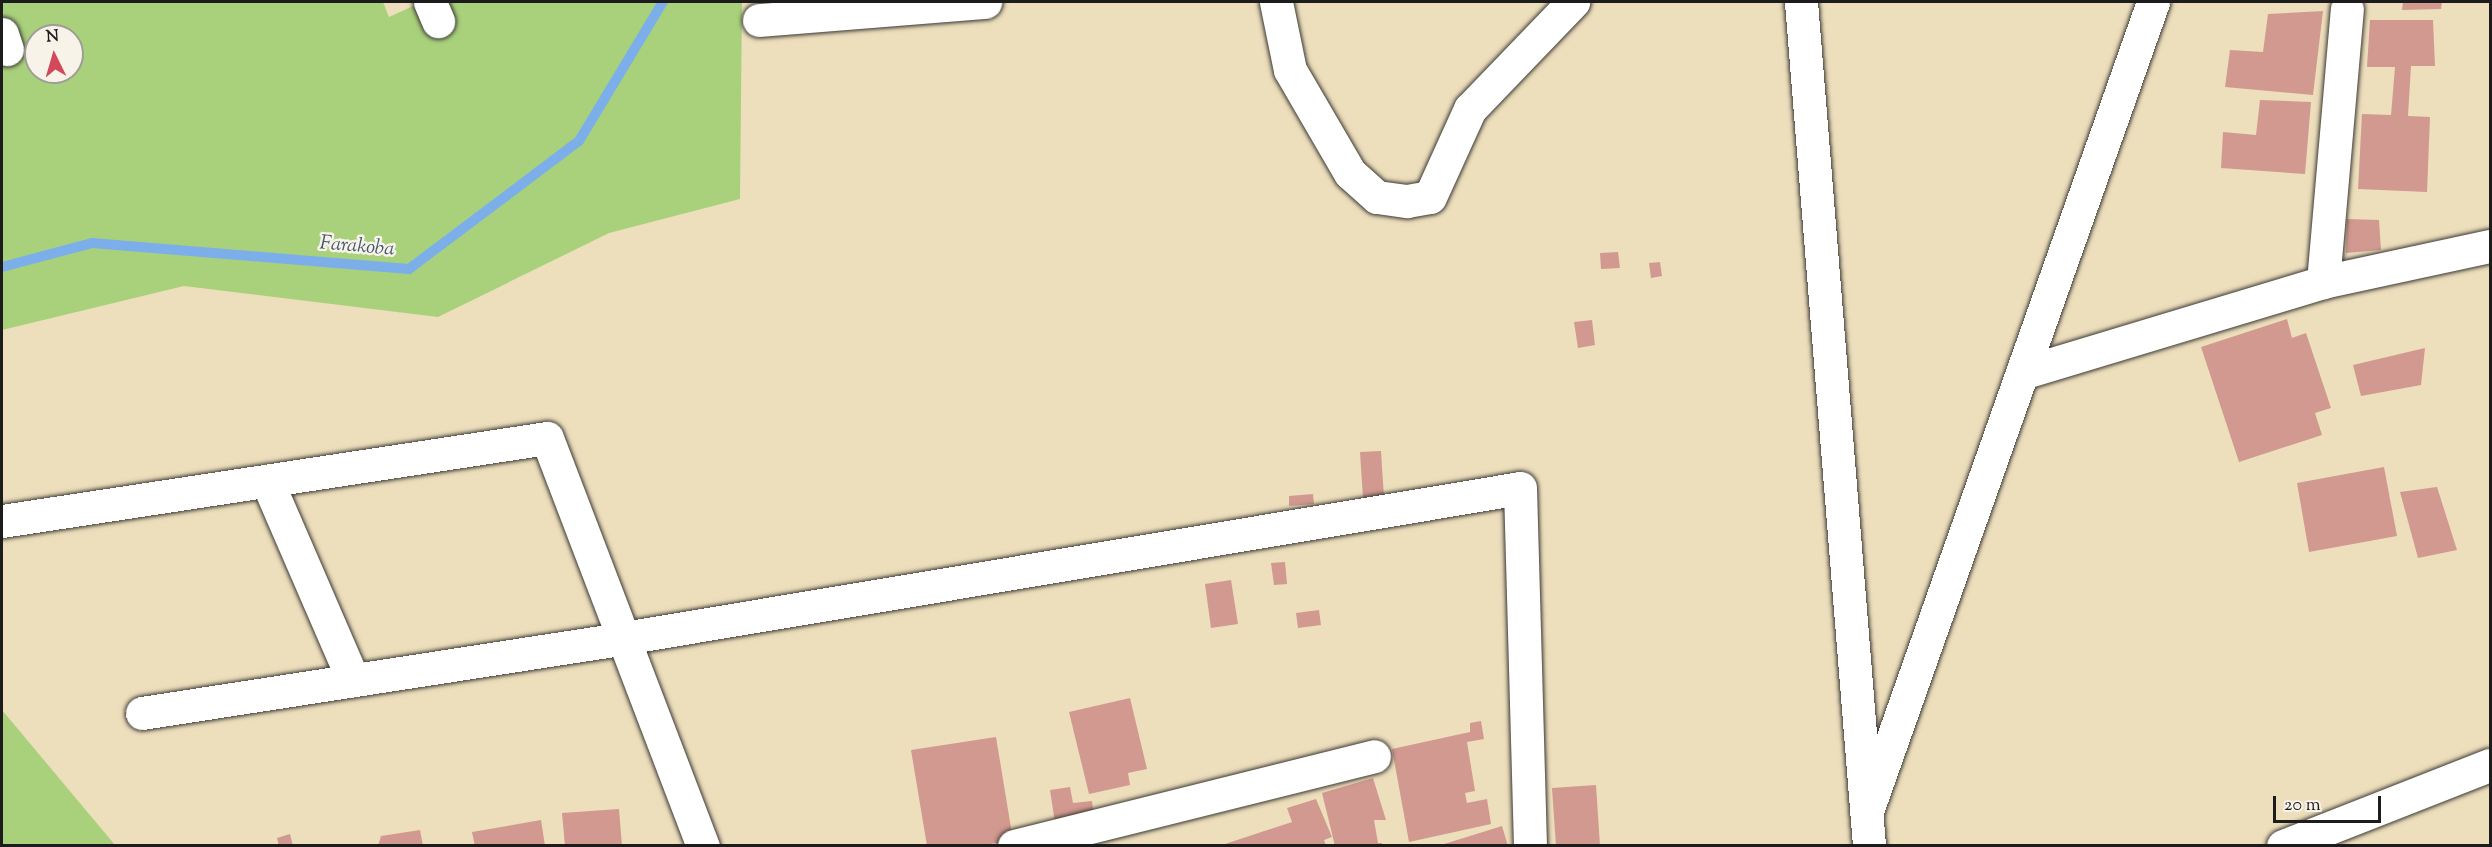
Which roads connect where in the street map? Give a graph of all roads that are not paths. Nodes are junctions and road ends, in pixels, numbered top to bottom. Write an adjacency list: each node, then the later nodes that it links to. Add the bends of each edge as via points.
1 (985, 2): 7 (street)
2 (1276, 2): 3 (street, via 1290,70 1350,173 1377,197 1407,201 1430,197 1470,109)
3 (1573, 2)
4 (1801, 2): 18 (street)
5 (2152, 2): 10 (street)
6 (2347, 9): 9 (street)
7 (759, 20)
8 (2490, 246): 9 (street)
9 (2323, 282): 10 (street)
10 (2022, 373): 18 (street)
11 (267, 481): 12 (street); 13 (street, via 547,438); 14 (street)
12 (2, 521)
13 (624, 638): 14 (street); 19 (street); 21 (street, via 1520,488)
14 (353, 681): 15 (street)
15 (142, 714)
16 (1374, 756): 20 (street)
17 (2490, 765): 23 (street)
18 (1867, 811): 22 (street)
19 (703, 846)
20 (1014, 846)
21 (1530, 846)
22 (1869, 846)
23 (2283, 846)

